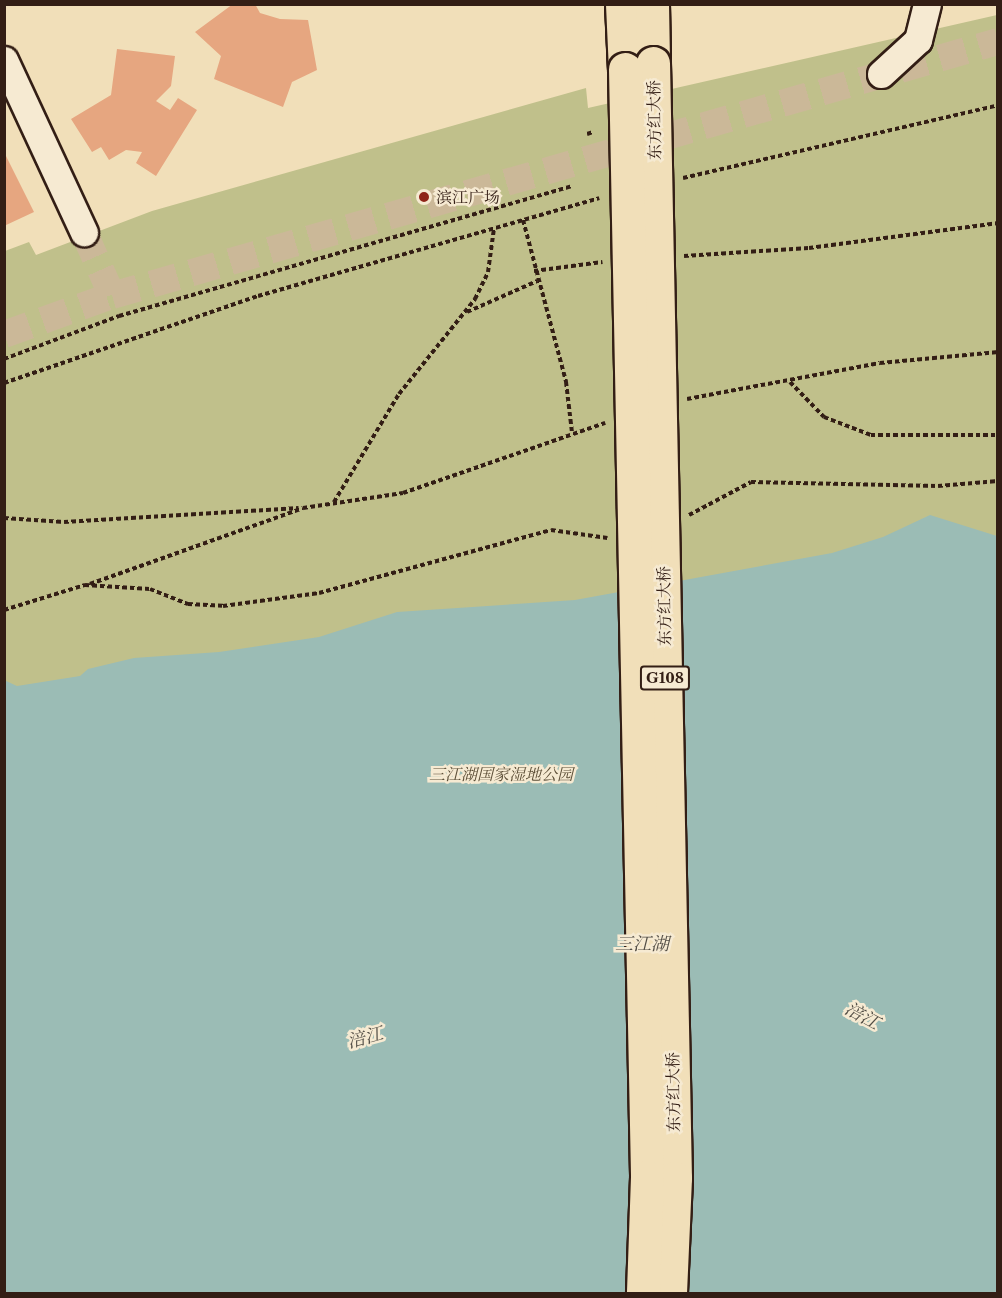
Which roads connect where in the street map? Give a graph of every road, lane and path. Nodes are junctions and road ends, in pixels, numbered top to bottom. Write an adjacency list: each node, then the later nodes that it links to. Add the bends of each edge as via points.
1 (604, 4): 7 (street)
2 (622, 4): 7 (highway, G108)
3 (652, 4): 7 (highway, G108)
4 (665, 4): 7 (street)
5 (927, 4): 8 (street, via 918,40)
6 (4, 60): 18 (street)
7 (639, 66): 40 (highway, 东方红大桥 / G108, bridge, via 647,1177); 41 (highway, 东方红大桥 / G108, bridge, via 675,1178)
8 (881, 74)
9 (998, 105): 12 (path)
10 (593, 132): 11 (path)
11 (587, 134)
12 (677, 180)
13 (573, 186): 25 (path, via 119,316)
14 (609, 195): 15 (path)
15 (523, 220): 17 (path); 21 (path)
16 (998, 223): 19 (path, via 809,248)
17 (494, 228): 23 (path, via 488,272); 27 (path, via 258,296)
18 (84, 232)
19 (680, 256)
20 (609, 261): 21 (path)
21 (534, 271): 22 (path)
22 (537, 281): 23 (path); 30 (path, via 566,382)
23 (465, 312): 33 (path, via 399,394)
24 (998, 352): 26 (path, via 880,363)
25 (4, 359)
26 (790, 382): 28 (path); 31 (path, via 824,417 871,435)
27 (4, 383)
28 (678, 401)
29 (614, 420): 30 (path)
30 (572, 432): 33 (path, via 403,493)
31 (998, 435)
32 (998, 481): 36 (path, via 938,486 752,482)
33 (334, 502): 34 (path)
34 (303, 508): 35 (path, via 64,522); 38 (path)
35 (4, 518)
36 (676, 519)
37 (611, 538): 38 (path, via 551,530 319,593 223,606 188,604 150,589)
38 (85, 585): 39 (path)
39 (4, 610)
40 (643, 1293)
41 (670, 1293)

